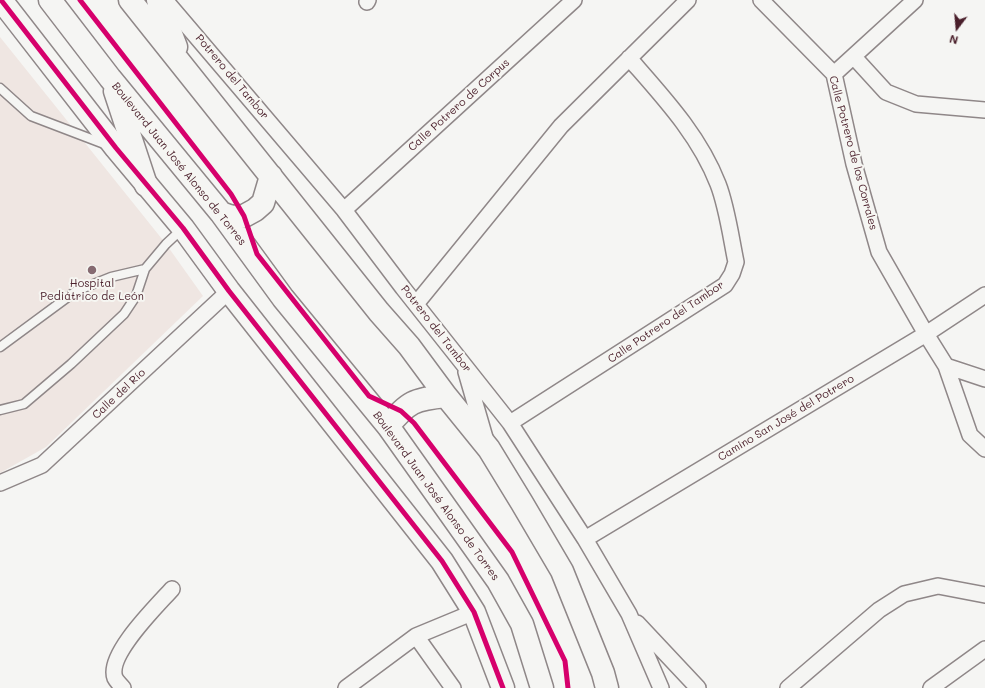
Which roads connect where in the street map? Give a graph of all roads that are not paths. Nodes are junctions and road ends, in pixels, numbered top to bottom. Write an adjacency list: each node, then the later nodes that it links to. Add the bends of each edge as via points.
1 (50, 0): 14 (main road, Boulevard Juan José Alonso de Torres)
2 (130, 0): 12 (main road)
3 (158, 0): 12 (main road)
4 (165, 0): 20 (street, Potrero del Tambor)
5 (574, 0): 20 (street, Calle Potrero de Corpus)
6 (688, 0): 11 (street)
7 (761, 0): 13 (street, Calle Potrero de los Corrales)
8 (914, 0): 10 (street)
9 (1, 3): 17 (main road)
10 (854, 57): 13 (street); 16 (street, via 886,92 916,104)
11 (629, 58): 26 (street, via 561,126); 34 (street, Calle Potrero del Tambor, via 671,106 700,145 719,185 736,262 725,285)
12 (183, 65): 18 (main road)
13 (834, 74): 27 (street, Calle Potrero de los Corrales, via 854,164 879,252)
14 (110, 78): 19 (main road); 21 (main road, Boulevard Juan José Alonso de Torres)
15 (0, 88): 17 (lane, via 31,116)
16 (985, 110)
17 (116, 148): 19 (main road)
18 (271, 176): 21 (main road, via 263,203 255,210 244,216 232,218); 32 (main road, via 409,346)
19 (146, 185): 22 (main road)
20 (344, 210): 26 (street, Potrero del Tambor)
21 (221, 213): 35 (main road, Boulevard Juan José Alonso de Torres, via 283,298)
22 (183, 228): 23 (lane); 24 (main road)
23 (145, 269): 28 (lane, via 110,277 76,291); 33 (lane, via 136,296 124,314 24,404)
24 (229, 291): 38 (street, Calle del Río, via 42,465); 42 (main road, via 442,561)
25 (985, 295): 27 (street, Camino San José del Potrero)
26 (416, 304): 29 (street, Potrero del Tambor)
27 (926, 334): 30 (street, Calle Potrero de los Corrales); 39 (street, Camino San José del Potrero)
28 (0, 347)
29 (463, 363): 34 (street, Potrero del Tambor); 36 (street)
30 (946, 366): 31 (street); 37 (street, Calle Potrero de los Corrales, via 970,435)
31 (985, 379)
32 (446, 396): 35 (main road, via 422,398 411,403 401,410); 36 (main road)
33 (0, 410)
34 (510, 423): 39 (street, Potrero del Tambor)
35 (388, 426): 50 (main road, Boulevard Juan José Alonso de Torres, via 498,582 522,624)
36 (489, 449): 51 (main road, via 562,571)
37 (985, 449)
38 (0, 483)
39 (585, 539): 43 (street, Potrero del Tambor)
40 (172, 589): 46 (street, via 121,650 114,673 115,679)
41 (985, 596): 54 (street, via 938,586 904,594 879,610)
42 (474, 612): 44 (street); 49 (main road)
43 (629, 614): 52 (street, Potrero del Tambor); 53 (street)
44 (416, 636): 47 (street); 48 (street)
45 (985, 649): 55 (street)
46 (123, 688)
47 (346, 688)
48 (453, 688)
49 (503, 688)
50 (542, 688)
51 (607, 688)
52 (661, 688)
53 (698, 688)
54 (788, 688)
55 (931, 688)

